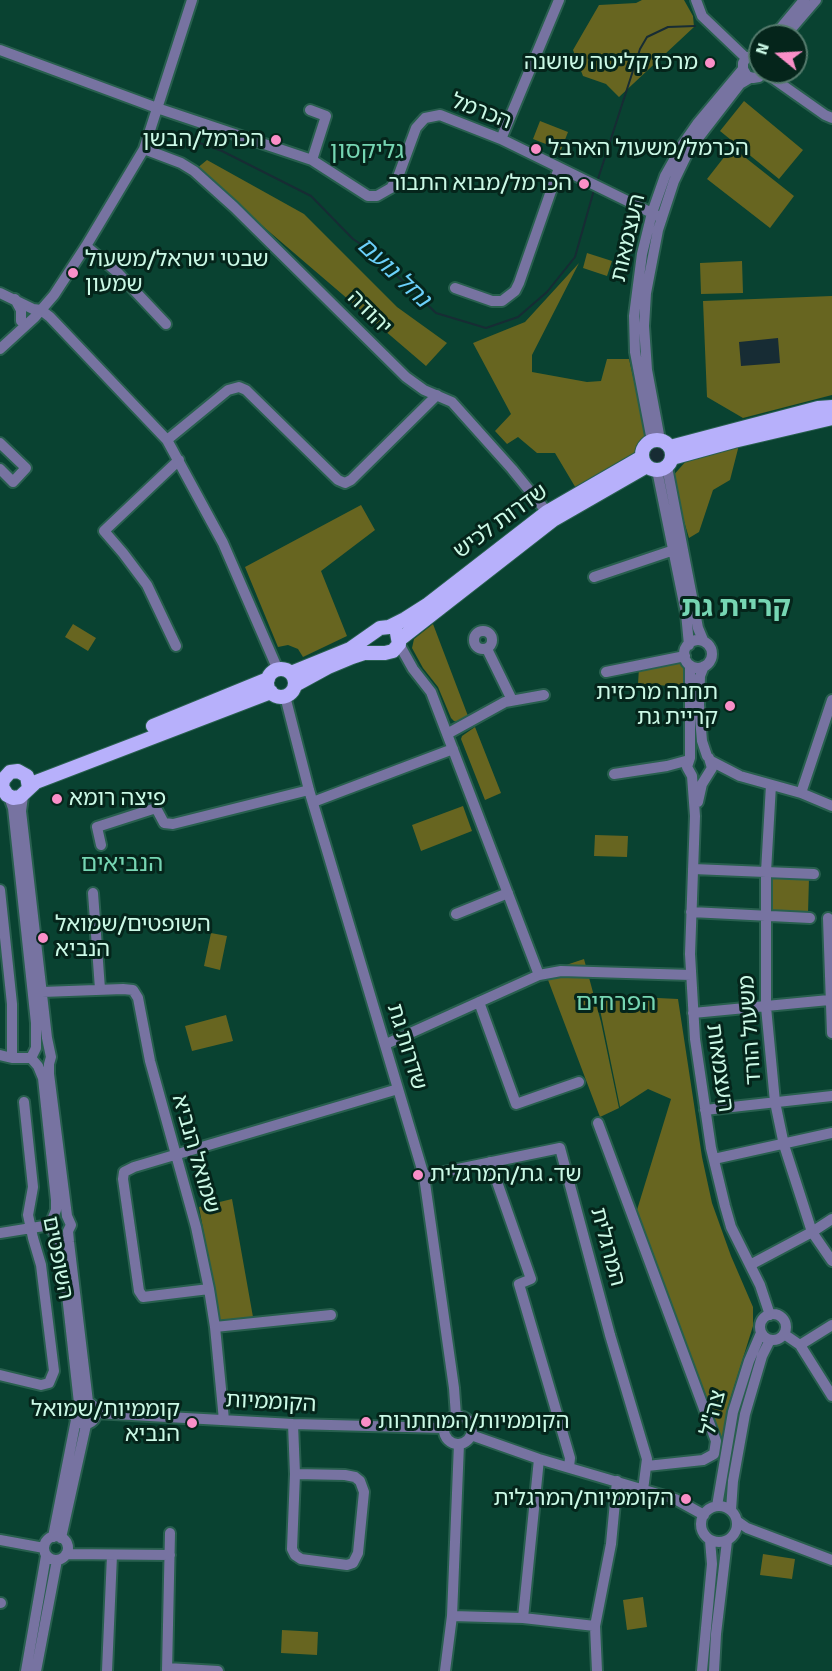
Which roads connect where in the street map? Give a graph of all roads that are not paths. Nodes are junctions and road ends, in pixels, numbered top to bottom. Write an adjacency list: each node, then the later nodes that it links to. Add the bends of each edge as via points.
1 (192, 0): 13 (street)
2 (559, 0): 16 (street)
3 (697, 0): 8 (street, via 702,16)
4 (804, 0): 6 (street)
5 (816, 0): 7 (street)
6 (784, 24)
7 (795, 24)
8 (748, 49)
9 (0, 50): 13 (street, הכרמל)
10 (748, 60): 11 (street, via 743,63)
11 (746, 74): 20 (street, העצמאות, via 683,144 665,176)
12 (781, 84): 15 (street)
13 (157, 108): 17 (street); 18 (street, הכרמל)
14 (310, 110): 18 (street, via 326,116)
15 (832, 118)
16 (501, 139): 18 (street, הכרמל, via 450,118 429,116 416,128 391,188 377,196 358,191); 19 (street, הכרמל)
17 (144, 148): 21 (street); 33 (street, יהודה, via 194,171 406,377)
18 (312, 160)
19 (559, 168): 20 (street, הכרמל); 23 (street, via 515,291 502,301 492,301)
20 (657, 215): 38 (street, העצמאות, via 642,254 634,316 635,352)
21 (86, 246): 22 (street); 30 (street, via 117,272)
22 (72, 268): 25 (street); 27 (street)
23 (455, 288)
24 (0, 293): 26 (street)
25 (54, 295): 27 (street); 29 (street)
26 (15, 299): 27 (street); 28 (street)
27 (37, 311): 28 (street); 29 (street); 31 (street); 32 (street)
28 (21, 321): 32 (street)
29 (54, 321): 31 (street)
30 (166, 324)
31 (66, 334): 36 (street)
32 (2, 347)
33 (437, 395): 36 (street, via 345,483 239,387 228,390); 41 (street, יהודה, via 452,402)
34 (832, 407): 38 (main road, שדרות לכיש)
35 (832, 418): 38 (main road, שדרות לכיש)
36 (167, 440): 39 (street)
37 (0, 443): 40 (street, via 26,468 13,482)
38 (658, 456): 41 (main road, שדרות לכיש); 42 (street, העצמאות); 46 (street, העצמאות)
39 (179, 460): 47 (street, via 104,531 147,585); 53 (street, via 223,543)
40 (0, 469)
41 (550, 516): 44 (main road, שדרות לכיש, via 427,605); 48 (main road, שדרות לכיש)
42 (674, 550): 43 (street); 50 (street, העצמאות, via 686,613)
43 (594, 577)
44 (389, 627): 45 (main road, via 380,627); 48 (main road, via 396,631)
45 (374, 634): 48 (main road, via 374,646); 53 (main road, שדרות לכיש)
46 (703, 640): 50 (street, via 696,640); 51 (street, via 712,652)
47 (176, 646)
48 (392, 647): 53 (main road, שדרות לכיש); 58 (street, via 431,692)
49 (487, 649): 56 (street)
50 (688, 656): 51 (street, via 699,668); 52 (street); 60 (street, העצמאות)
51 (704, 666): 61 (street, via 699,705 702,741)
52 (606, 672)
53 (280, 680): 55 (main road, via 277,696); 67 (main road, שדרות לכיש, via 36,782)
54 (544, 695): 56 (street)
55 (285, 696): 69 (street, שדרות גת)
56 (512, 700): 58 (street)
57 (832, 700): 70 (street)
58 (447, 734): 59 (street)
59 (453, 749): 71 (street); 80 (street)
60 (689, 759): 61 (street, via 696,754); 62 (street); 64 (street, via 687,767)
61 (709, 759): 65 (street, via 712,768); 66 (street)
62 (667, 766): 63 (street); 64 (street)
63 (614, 774)
64 (691, 774): 65 (street, via 699,778); 73 (street, העצמאות)
65 (707, 775): 66 (street); 73 (street, העצמאות)
66 (740, 776): 68 (street)
67 (12, 784): 90 (street, via 21,811); 99 (street, השופטים)
68 (771, 785): 70 (street); 76 (street, משעול הורד)
69 (309, 790): 71 (street, שדרות גת); 74 (street, via 173,824 164,823 156,808 97,827)
70 (801, 793): 72 (street)
71 (313, 802): 96 (street, שדרות גת)
72 (832, 806)
73 (695, 816): 75 (street, העצמאות)
74 (101, 845)
75 (693, 869): 76 (street); 82 (street, העצמאות)
76 (766, 872): 77 (street); 84 (street, משעול הורד)
77 (814, 874)
78 (0, 890): 81 (street)
79 (93, 893): 89 (street)
80 (508, 893): 83 (street); 87 (street)
81 (1, 906): 98 (street, via 12,1004)
82 (691, 912): 84 (street); 88 (street, העצמאות)
83 (456, 914)
84 (766, 914): 85 (street); 93 (street, משעול הורד)
85 (810, 918)
86 (828, 918): 91 (street)
87 (539, 975): 88 (street, via 561,971); 92 (street)
88 (691, 975): 94 (street, העצמאות)
89 (100, 989): 90 (street, שמואל הנביא); 109 (street, שמואל הנביא, via 133,990 138,998 150,1061)
90 (42, 992): 99 (street, via 48,1049 41,1047)
91 (830, 1000): 93 (street); 95 (street)
92 (479, 1002): 96 (street); 100 (street, via 516,1104)
93 (766, 1006): 94 (street); 104 (street, משעול הורד)
94 (693, 1013): 105 (street, העצמאות)
95 (832, 1033)
96 (386, 1044): 101 (street, שדרות גת)
97 (0, 1055): 98 (street)
98 (12, 1058): 99 (street)
99 (38, 1059): 113 (street, השופטים); 115 (street, השופטים, via 56,1200)
100 (579, 1082)
101 (398, 1089): 109 (street); 112 (street, שדרות גת)
102 (832, 1096): 104 (street)
103 (24, 1102): 116 (street, השופטים, via 33,1187 28,1208)
104 (775, 1102): 105 (street); 108 (street, משעול הורד)
105 (705, 1110): 110 (street, העצמאות)
106 (598, 1123): 142 (street, via 716,1440 714,1454 703,1460)
107 (832, 1133): 108 (street)
108 (784, 1145): 110 (street); 117 (street, משעול הורד)
109 (176, 1156): 122 (street, שמואל הנביא); 122 (street, via 123,1172 139,1291 144,1297)
110 (714, 1159): 121 (street, העצמאות, via 731,1227)
111 (490, 1162): 112 (street, המרגלית); 142 (street, המרגלית, via 560,1148); 143 (street, via 531,1279 519,1284 570,1458)
112 (424, 1176): 134 (street, שדרות גת)
113 (67, 1216): 115 (street, via 60,1214); 119 (street, via 71,1225)
114 (832, 1219): 117 (street)
115 (52, 1220): 116 (street); 119 (street, via 53,1232)
116 (30, 1228): 118 (street); 130 (street, השופטים, via 43,1275 54,1371 49,1383 41,1385)
117 (812, 1232): 120 (street, משעול הורד); 121 (street)
118 (0, 1233)
119 (63, 1233): 132 (street, השופטים)
120 (832, 1261)
121 (750, 1265): 124 (street, העצמאות)
122 (209, 1289): 126 (street, שמואל הנביא)
123 (331, 1315): 126 (street)
124 (770, 1315): 127 (street, via 785,1321); 128 (street, via 762,1322)
125 (832, 1325): 129 (street)
126 (215, 1327): 135 (street, שמואל הנביא)
127 (784, 1334): 128 (street, via 777,1340); 129 (street)
128 (766, 1336): 147 (street, צה"ל, via 749,1361 733,1412); 148 (street, צה"ל, via 745,1414)
129 (800, 1345): 131 (street)
130 (0, 1375)
131 (832, 1396)
132 (84, 1403): 133 (street, via 93,1405); 136 (street, via 74,1409)
133 (96, 1413): 135 (street, הקוממיות); 136 (street, via 92,1422)
134 (456, 1416): 138 (street); 139 (street, via 469,1420)
135 (224, 1420): 137 (street, הקוממיות)
136 (81, 1423): 156 (street)
137 (293, 1424): 138 (street, הקוממיות); 144 (street)
138 (444, 1428): 140 (street, via 448,1439)
139 (471, 1435): 140 (street); 141 (street)
140 (459, 1444): 161 (street)
141 (539, 1459): 143 (street); 162 (street)
142 (648, 1466): 146 (street, המרגלית)
143 (569, 1467): 145 (street)
144 (295, 1474): 144 (street, via 295,1555 301,1559 353,1563 358,1553 364,1492 360,1481 345,1475)
145 (617, 1481): 146 (street); 163 (street, via 611,1545)
146 (643, 1490): 149 (street, via 686,1504)
147 (717, 1506): 148 (street); 149 (street)
148 (731, 1510): 150 (street)
149 (704, 1515): 155 (street, via 701,1529)
150 (737, 1521): 151 (street); 153 (street)
151 (755, 1530): 153 (street, via 742,1531); 160 (street)
152 (170, 1533): 159 (street)
153 (730, 1538): 155 (street, via 718,1543); 172 (street)
154 (0, 1540): 157 (street)
155 (710, 1540): 171 (street, via 712,1564)
156 (61, 1547): 157 (street); 157 (street, via 46,1541); 158 (street, via 85,1554); 166 (street)
157 (45, 1552): 165 (street)
158 (112, 1555): 159 (street); 167 (street)
159 (170, 1555): 164 (street)
160 (832, 1560)
161 (452, 1616): 162 (street); 169 (street)
162 (523, 1618): 163 (street)
163 (595, 1626): 170 (street)
164 (167, 1670): 168 (street)
165 (26, 1671)
166 (36, 1671)
167 (108, 1671)
168 (218, 1671)
169 (445, 1671)
170 (597, 1671)
171 (702, 1671)
172 (714, 1671)

